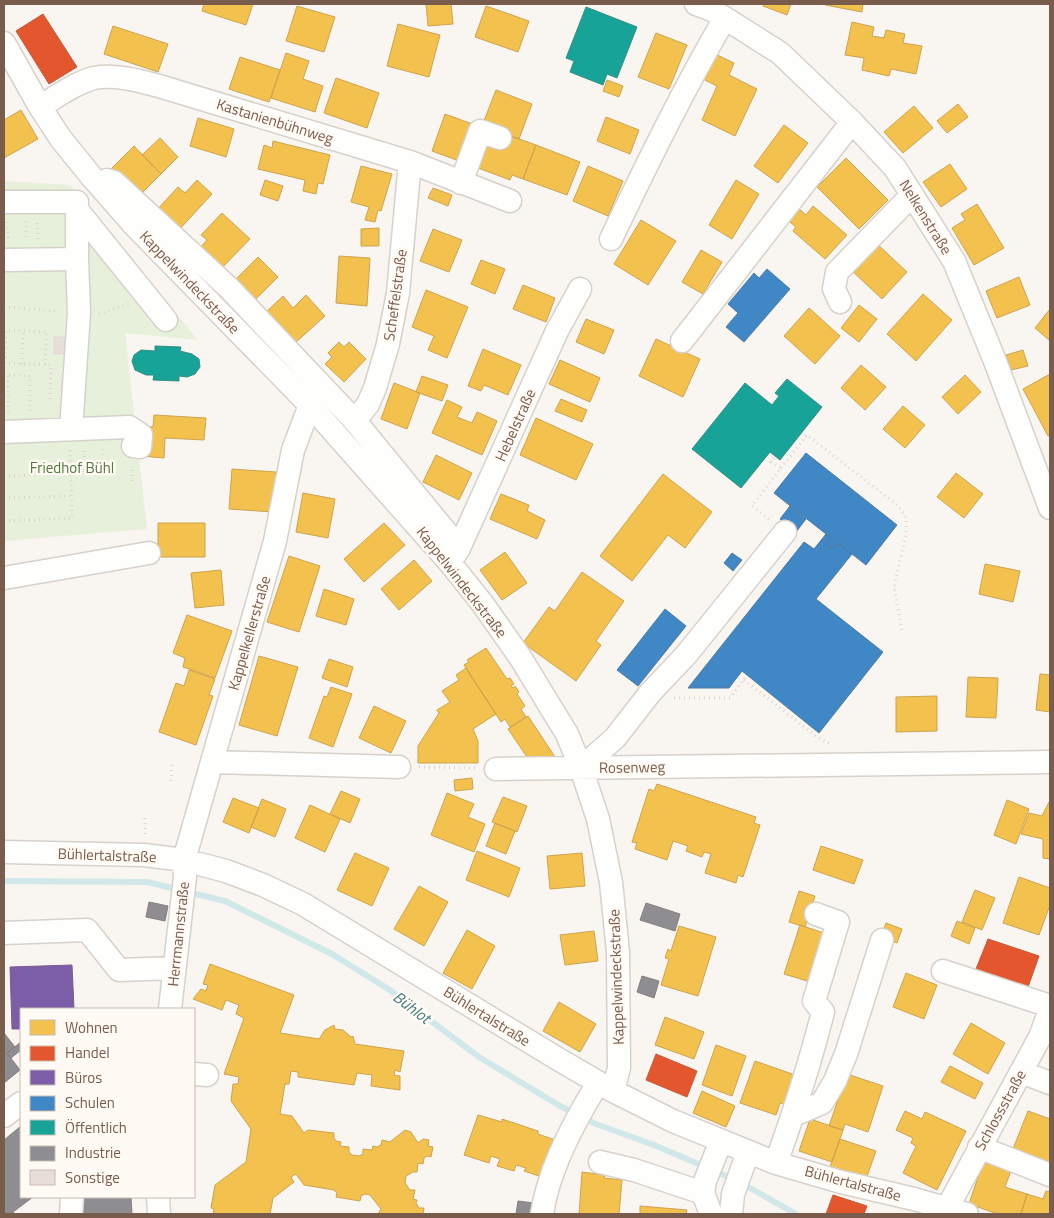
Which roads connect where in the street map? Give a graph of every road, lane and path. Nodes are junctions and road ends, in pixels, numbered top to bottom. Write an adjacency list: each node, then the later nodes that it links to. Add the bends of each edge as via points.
1 (712, 9): 4 (street, Nelkenstraße, via 780,53); 13 (street, via 694,72)
2 (4, 43): 3 (street, Kappelwindeckstraße)
3 (40, 107): 6 (street, Kastanienbühnweg, via 95,78 127,78); 7 (street, Kappelwindeckstraße)
4 (852, 122): 9 (street, Nelkenstraße, via 895,168); 21 (street)
5 (500, 138): 8 (street, via 480,131)
6 (410, 162): 8 (street, Kastanienbühnweg); 29 (street, Scheffelstraße, via 398,293 388,344 375,388)
7 (91, 176): 26 (street, Kappelwindeckstraße, via 134,225); 29 (street, Kappelwindeckstraße, via 114,182 229,288)
8 (461, 182): 10 (street, Kastanienbühnweg)
9 (912, 195): 17 (street, via 837,272 834,288); 41 (street, Nelkenstraße, via 954,261)
10 (510, 201)
11 (5, 202): 12 (street, via 77,202); 14 (path)
12 (78, 211): 15 (street); 18 (street)
13 (611, 239)
14 (6, 254): 15 (street)
15 (77, 259): 31 (street, via 79,313)
16 (580, 289): 45 (street, Hebelstraße, via 557,331)
17 (840, 302)
18 (166, 320)
19 (5, 330): 20 (path); 22 (path)
20 (23, 330): 23 (path); 24 (path, via 47,332)
21 (682, 341)
22 (4, 363): 23 (path)
23 (22, 364): 24 (path)
24 (45, 365): 27 (path, via 51,365)
25 (6, 375): 28 (path, via 30,376); 30 (path)
26 (310, 405): 45 (street, Kappelwindeckstraße); 52 (street, Kappelkellerstraße, via 293,450 275,541)
27 (50, 407)
28 (29, 417)
29 (355, 421): 45 (street, Kappelwindeckstraße)
30 (6, 425): 31 (street)
31 (66, 439): 33 (street, via 129,427 141,435 140,447); 36 (path, via 70,448)
32 (104, 445): 37 (path)
33 (133, 446)
34 (775, 456): 35 (path, via 771,462)
35 (781, 468): 43 (path, via 752,506); 47 (path, via 807,435 897,506 906,517 906,535 894,587)
36 (71, 474): 38 (path); 39 (path)
37 (104, 475)
38 (4, 476)
39 (71, 496): 40 (path); 42 (path, via 72,518)
40 (4, 498)
41 (1050, 508)
42 (4, 521)
43 (785, 532): 50 (street, via 686,655)
44 (148, 553): 46 (street)
45 (455, 555): 56 (street, Kappelwindeckstraße, via 482,603 567,734)
46 (4, 578)
47 (902, 630)
48 (747, 675): 49 (path)
49 (744, 680): 50 (path, via 730,698 668,698); 51 (path, via 817,737)
50 (650, 693): 56 (street, via 615,738)
51 (836, 747)
52 (213, 762): 55 (street); 60 (street, Kappelkellerstraße)
53 (1050, 762): 56 (street, Rosenweg)
54 (172, 763): 58 (path)
55 (399, 766): 57 (path)
56 (581, 768): 57 (street, Rosenweg); 71 (street, Kappelwindeckstraße, via 598,819 611,882 618,961 619,1068)
57 (496, 769)
58 (171, 781)
59 (4, 852): 60 (street, Bühlertalstraße, via 144,855)
60 (185, 868): 64 (street, Herrmannstraße); 71 (street, Bühlertalstraße, via 226,871 303,904)
61 (816, 914): 73 (street, via 838,922 814,1001 823,1012)
62 (4, 933): 64 (street, via 87,930 119,970)
63 (882, 940): 73 (street, via 835,1081 822,1103)
64 (174, 968): 67 (street, Herrmannstraße)
65 (943, 971): 66 (street)
66 (1050, 1006)
67 (170, 1008)
68 (1050, 1010): 69 (street, Schlossstraße)
69 (1021, 1072): 70 (street); 75 (street, Schlossstraße)
70 (1050, 1083)
71 (606, 1087): 76 (street, Bühlertalstraße, via 673,1121); 88 (street, Kappelwindeckstraße, via 586,1102 556,1165)
72 (20, 1105): 74 (street)
73 (794, 1115): 79 (street)
74 (4, 1116)
75 (979, 1147): 80 (street); 85 (street, Schlossstraße)
76 (718, 1149): 77 (street, Bühlertalstraße); 81 (street)
77 (745, 1161): 79 (street, Bühlertalstraße); 84 (street)
78 (600, 1162): 81 (street)
79 (776, 1162): 85 (street, Bühlertalstraße)
80 (1050, 1175)
81 (704, 1187): 89 (street)
82 (72, 1198): 86 (street)
83 (158, 1198): 87 (street)
84 (732, 1204)
85 (952, 1212)
86 (71, 1214)
87 (159, 1214)
88 (542, 1214)
89 (711, 1214)

